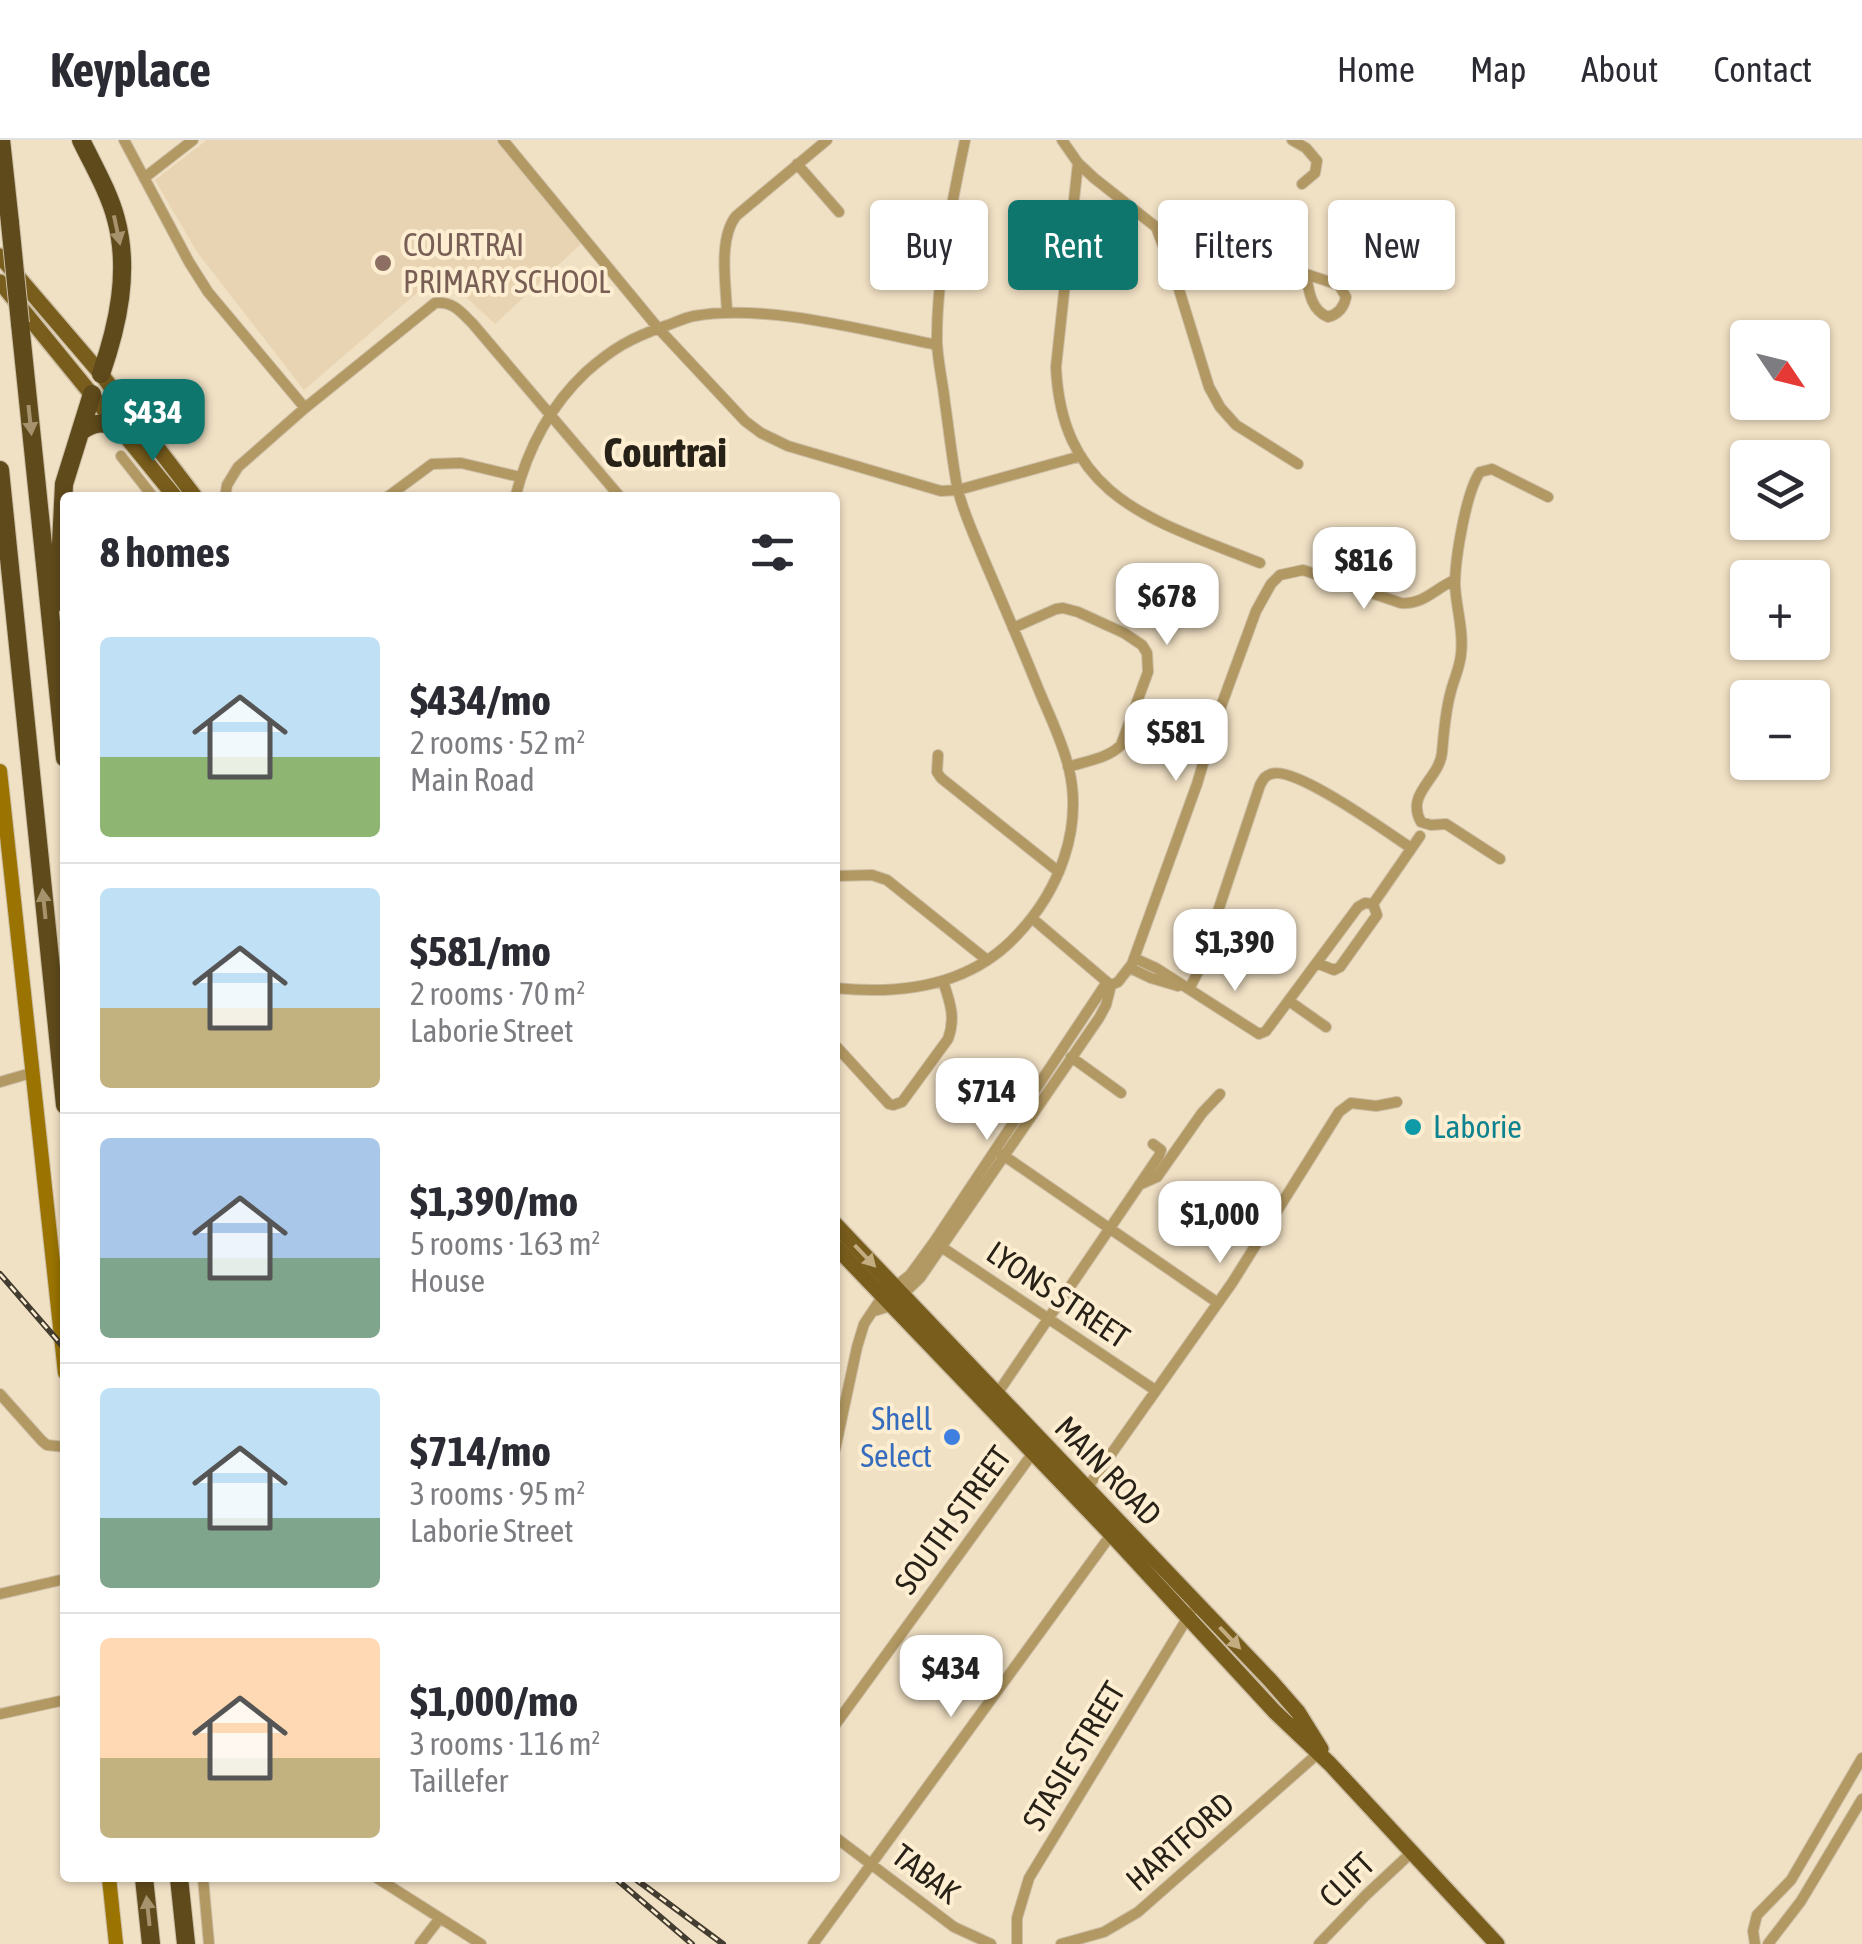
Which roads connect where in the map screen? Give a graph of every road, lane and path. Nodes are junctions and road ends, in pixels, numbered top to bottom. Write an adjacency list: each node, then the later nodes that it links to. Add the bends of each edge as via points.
1 (1, 140): 46 (highway, one-way to 46, bridge)
2 (81, 140): 22 (highway, one-way to 22, via 116,217 121,245 119,308)
3 (124, 140): 12 (street)
4 (193, 140): 12 (street)
5 (503, 140): 20 (street)
6 (826, 140): 11 (street)
7 (965, 140): 21 (street)
8 (1062, 140): 10 (street)
9 (1292, 140): 13 (street, via 1317,161 1315,174)
10 (1078, 163): 15 (street); 29 (street, via 1056,367 1062,416)
11 (797, 164): 14 (street); 19 (street, via 728,229)
12 (144, 178): 24 (street, via 208,292)
13 (1302, 184)
14 (839, 212)
15 (1156, 227): 30 (street, via 1220,407 1236,425)
16 (0, 256): 22 (main road)
17 (1306, 275): 17 (street, via 1318,312 1338,312 1344,290)
18 (0, 282): 23 (main road)
19 (727, 314): 20 (street); 21 (street, via 762,314)
20 (658, 328): 25 (street, via 605,356); 33 (street, via 761,433 928,488)
21 (937, 345): 33 (street)
22 (101, 374): 23 (main road); 37 (main road)
23 (92, 394): 26 (main road); 27 (highway)
24 (306, 408): 25 (street, via 435,303 446,302); 38 (street, via 238,467)
25 (551, 413): 32 (street); 41 (street)
26 (121, 430): 27 (highway, via 102,422); 36 (main road)
27 (80, 432): 34 (highway)
28 (121, 456): 35 (street)
29 (1080, 456): 33 (street); 43 (street, via 1137,512)
30 (1298, 464)
31 (0, 470): 67 (highway, one-way to 31)
32 (520, 477): 39 (street, via 461,463 432,464); 40 (street)
33 (958, 490): 45 (street)
34 (63, 492)
35 (149, 492)
36 (171, 492)
37 (191, 492)
38 (226, 492)
39 (394, 492)
40 (516, 492)
41 (616, 492)
42 (1548, 496): 44 (street, via 1492,469 1480,472 1467,507)
43 (1260, 563)
44 (1456, 580): 52 (street, via 1462,654 1440,761 1416,814 1432,826 1446,824); 58 (street, via 1412,604 1303,570 1270,584)
45 (1013, 628): 48 (street); 48 (street, via 1063,608 1124,632 1147,652 1148,672 1122,745)
46 (60, 710)
47 (938, 755): 53 (street, via 941,778)
48 (1068, 767): 53 (street, via 1072,830)
49 (0, 771): 69 (street)
50 (1420, 836): 51 (street)
51 (1411, 848): 55 (street); 63 (street, via 1328,793 1278,773 1265,777)
52 (1500, 859)
53 (1059, 872): 56 (street)
54 (840, 876): 57 (street, via 887,880)
55 (1373, 904): 59 (street, via 1358,907); 59 (street, via 1377,915 1340,967)
56 (1032, 919): 57 (street); 61 (street)
57 (987, 960): 60 (street)
58 (1132, 963): 61 (street, via 1118,982); 63 (street, via 1156,968)
59 (1318, 964): 64 (street)
60 (944, 982): 62 (street, via 890,992); 66 (street, via 952,1030 902,1102 889,1104)
61 (1109, 983): 68 (street, via 1104,1010)
62 (840, 988)
63 (1189, 990): 64 (street, via 1259,1034)
64 (1289, 1001): 65 (street)
65 (1326, 1027)
66 (840, 1050)
67 (60, 1056)
68 (1065, 1059): 71 (street); 75 (street)
69 (31, 1072): 70 (street); 84 (street)
70 (0, 1082)
71 (1121, 1094)
72 (1220, 1094): 76 (street, via 1157,1178)
73 (1397, 1102): 82 (street, via 1351,1103 1339,1112)
74 (1153, 1144): 76 (street, via 1161,1153)
75 (999, 1153): 77 (street); 79 (street)
76 (1138, 1185): 77 (street)
77 (1109, 1228): 82 (street); 83 (street)
78 (840, 1231): 81 (main road, MAIN ROAD, one-way to 81)
79 (938, 1245): 81 (street); 83 (street, LYONS STREET)
80 (840, 1251): 81 (main road, MAIN ROAD)
81 (889, 1300): 87 (main road, MAIN ROAD); 88 (street, via 860,1334); 90 (main road, MAIN ROAD)
82 (1218, 1302): 85 (street)
83 (1048, 1319): 85 (street, LYONS STREET); 87 (street)
84 (60, 1321)
85 (1155, 1390): 91 (street)
86 (0, 1394): 89 (street, via 42,1440)
87 (997, 1394): 90 (main road, MAIN ROAD)
88 (840, 1427)
89 (60, 1446)
90 (1037, 1447): 91 (main road, MAIN ROAD); 98 (street, SOUTH STREET)
91 (1082, 1494): 92 (main road, MAIN ROAD)
92 (1116, 1529): 95 (main road, MAIN ROAD); 104 (street)
93 (60, 1580): 94 (street)
94 (0, 1594)
95 (1193, 1610): 99 (main road, MAIN ROAD, via 1286,1698); 119 (street, STASIE STREET, via 1029,1878)
96 (60, 1701): 97 (street)
97 (0, 1714)
98 (840, 1718)
99 (1323, 1756): 103 (main road, MAIN ROAD); 120 (street, HARTFORD, via 1138,1912 1104,1932)
100 (1862, 1758): 123 (street, via 1791,1880 1757,1915)
101 (1862, 1799): 124 (street)
102 (840, 1841): 104 (street, TABAK)
103 (1412, 1853): 121 (street, CLIFT); 122 (main road, MAIN ROAD)
104 (871, 1864): 117 (street); 118 (street, TABAK, via 954,1926)
105 (110, 1882): 111 (street)
106 (144, 1882): 112 (highway, one-way to 106)
107 (179, 1882): 113 (highway)
108 (203, 1882): 114 (street)
109 (383, 1882): 110 (street)
110 (440, 1918): 115 (street); 116 (street)
111 (116, 1944)
112 (151, 1944)
113 (186, 1944)
114 (209, 1944)
115 (420, 1944)
116 (481, 1944)
117 (813, 1944)
118 (991, 1944)
119 (1017, 1944)
120 (1061, 1944)
121 (1319, 1944)
122 (1496, 1944)
123 (1755, 1944)
124 (1768, 1944)

